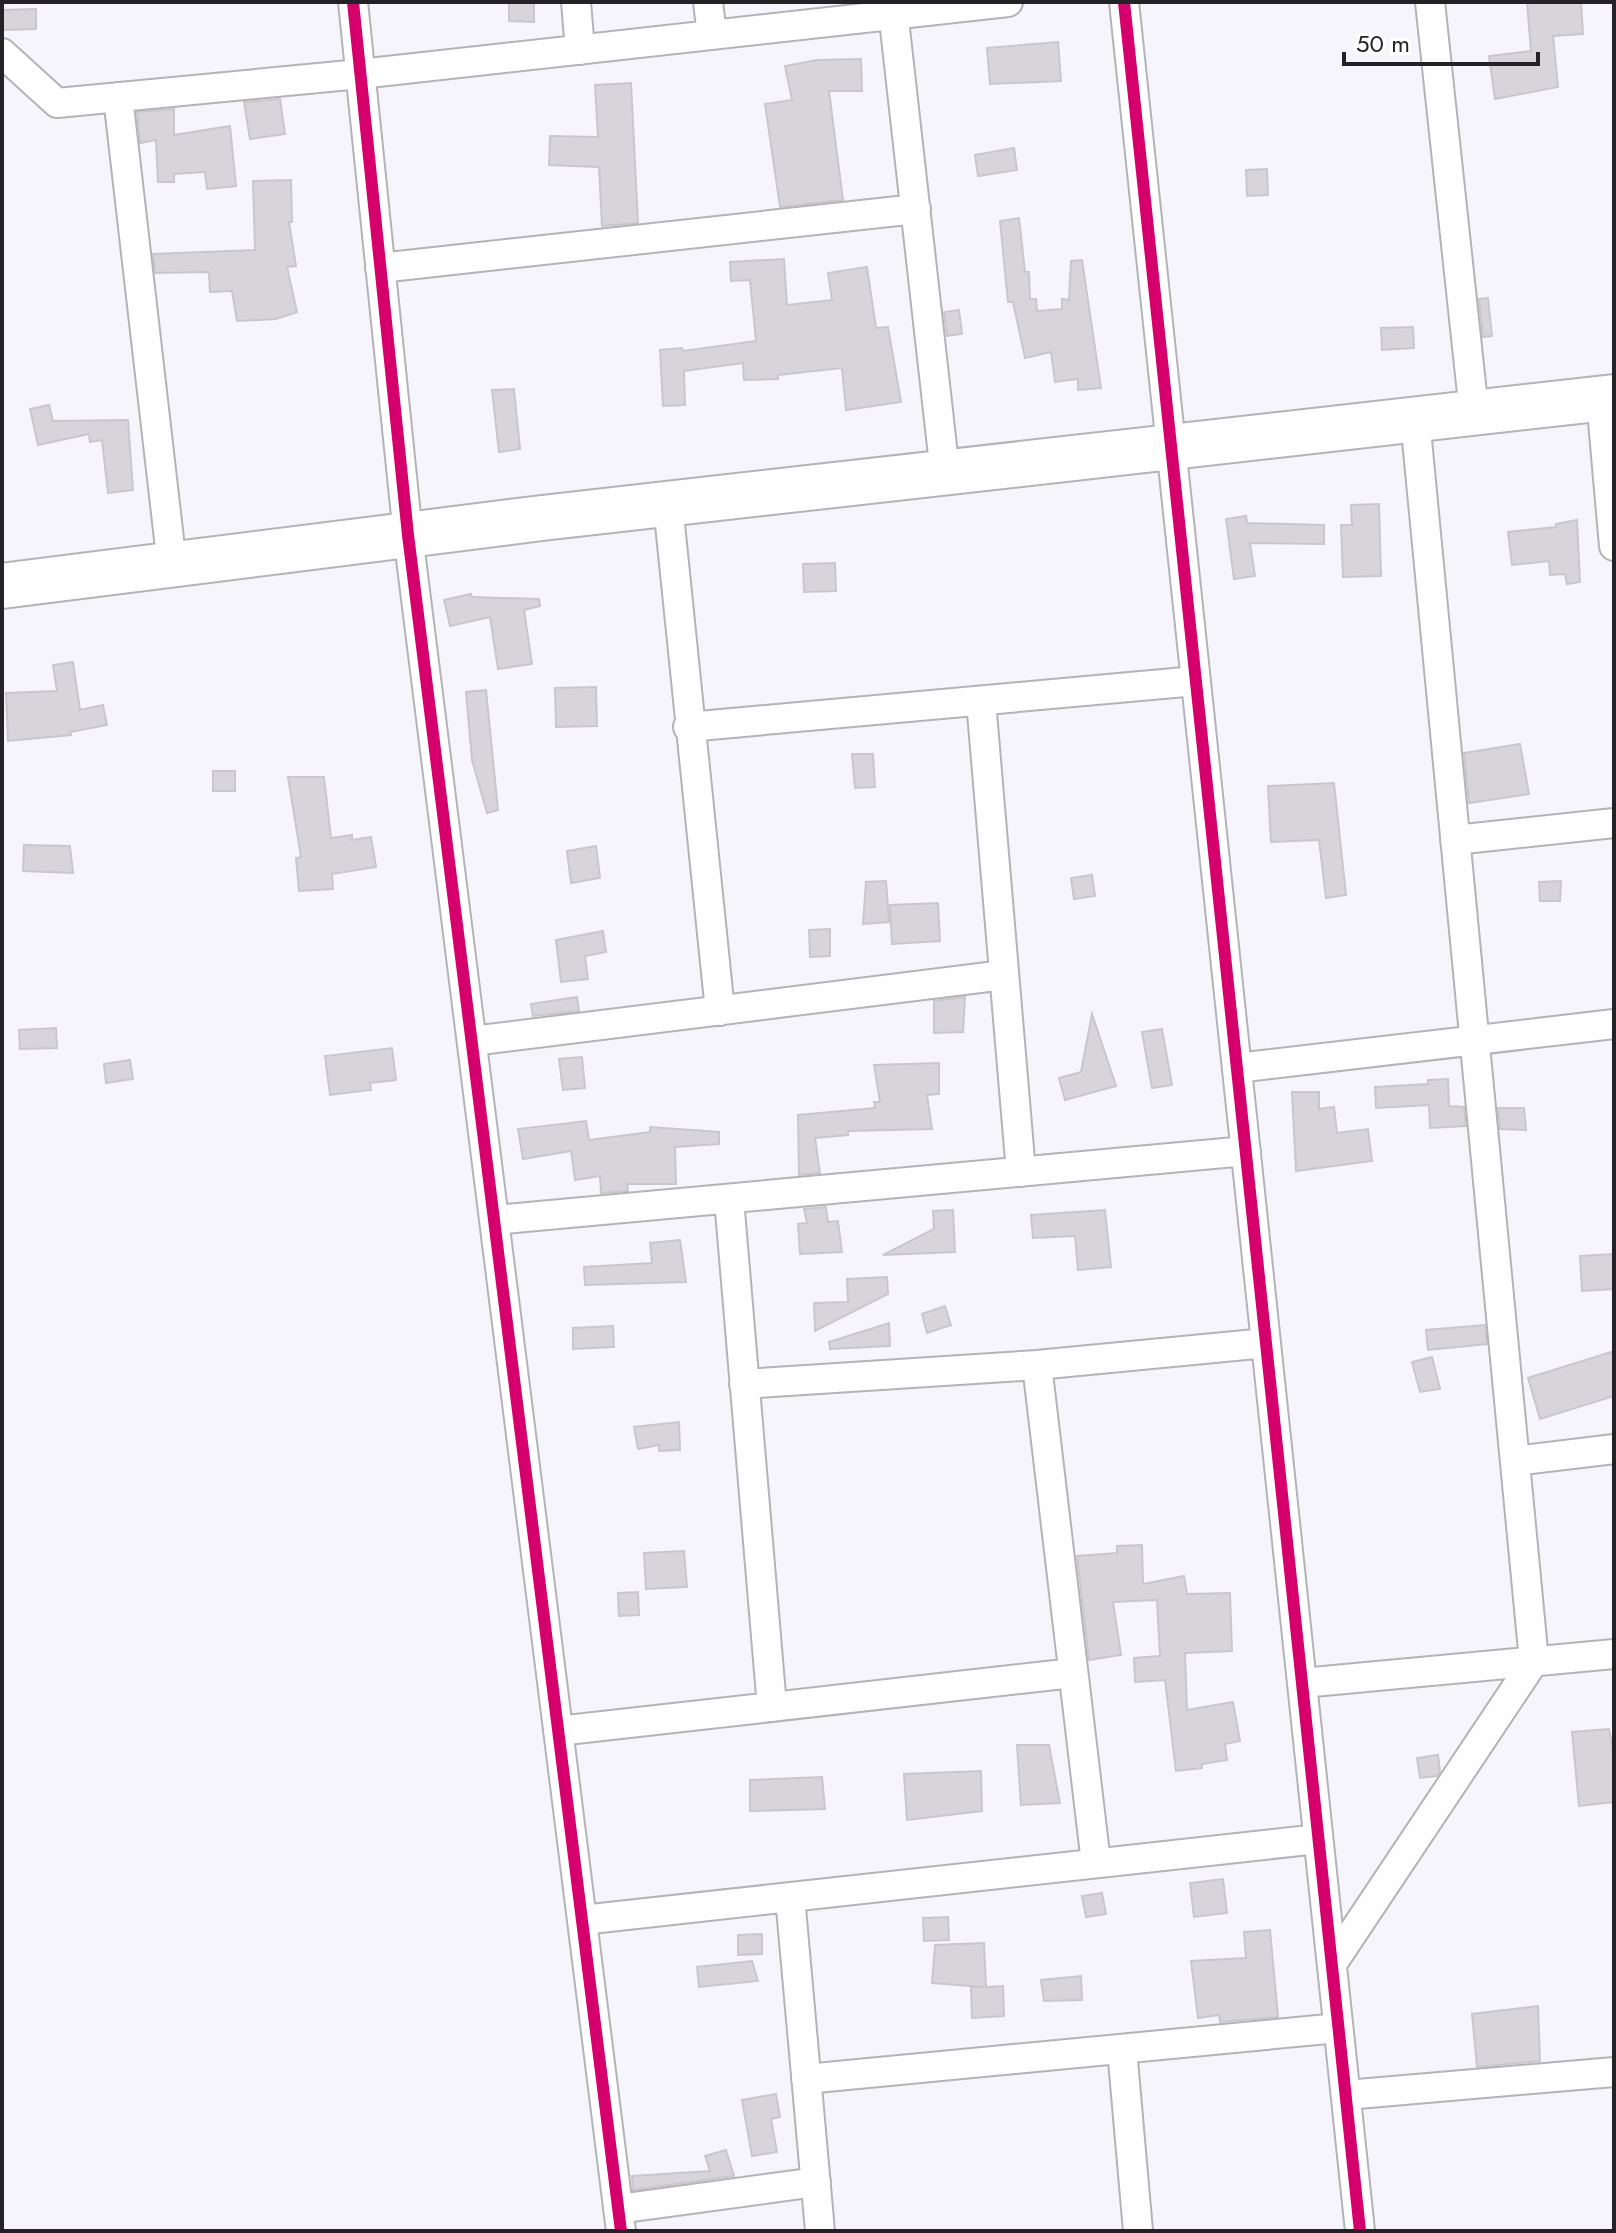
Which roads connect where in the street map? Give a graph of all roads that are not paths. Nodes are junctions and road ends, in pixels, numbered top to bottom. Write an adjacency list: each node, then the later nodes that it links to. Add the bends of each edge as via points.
1 (353, 2): 11 (street)
2 (576, 2): 9 (street)
3 (708, 2): 8 (street)
4 (1008, 2): 7 (street)
5 (1124, 2): 18 (street)
6 (1430, 2): 16 (street)
7 (892, 8): 8 (street); 13 (street)
8 (712, 35): 9 (street)
9 (580, 50): 11 (street)
10 (2, 53): 12 (street, via 57,103)
11 (360, 74): 12 (street); 14 (street)
12 (118, 97): 23 (street)
13 (916, 209): 14 (street); 19 (street)
14 (380, 268): 21 (street)
15 (1607, 398): 16 (main road); 22 (street)
16 (1474, 412): 17 (main road)
17 (1415, 419): 18 (main road); 29 (street)
18 (1171, 448): 19 (main road); 25 (street)
19 (945, 473): 20 (main road)
20 (668, 505): 21 (main road); 27 (street)
21 (408, 535): 23 (main road); 34 (street)
22 (1614, 546)
23 (172, 565): 24 (main road)
24 (2, 586)
25 (1196, 681): 26 (street); 35 (street)
26 (981, 701): 27 (street); 30 (street)
27 (688, 727): 31 (street)
28 (1614, 823): 29 (street)
29 (1455, 840): 33 (street)
30 (1004, 975): 31 (street); 37 (street)
31 (720, 1011): 34 (street)
32 (1614, 1024): 33 (street)
33 (1474, 1040): 35 (street); 44 (street)
34 (472, 1041): 39 (street)
35 (1237, 1068): 36 (street)
36 (1246, 1151): 37 (street); 40 (street)
37 (1021, 1172): 38 (street)
38 (729, 1199): 39 (street); 42 (street)
39 (494, 1220): 50 (street)
40 (1266, 1343): 41 (street); 48 (street)
41 (1037, 1365): 42 (street); 47 (street)
42 (744, 1384): 49 (street)
43 (1614, 1449): 44 (street)
44 (1515, 1461): 46 (street)
45 (1614, 1654): 46 (street)
46 (1534, 1661): 48 (street); 55 (street)
47 (1073, 1673): 49 (street); 52 (street)
48 (1302, 1683): 51 (street)
49 (772, 1707): 50 (street)
50 (558, 1731): 54 (street)
51 (1318, 1839): 52 (street); 55 (street)
52 (1096, 1863): 53 (street)
53 (790, 1897): 54 (street); 59 (street)
54 (582, 1920): 62 (street)
55 (1332, 1964): 56 (street)
56 (1338, 2028): 57 (street); 60 (street)
57 (1122, 2049): 59 (street); 64 (street)
58 (1614, 2072): 60 (street)
59 (806, 2079): 61 (street)
60 (1346, 2095): 65 (street)
61 (816, 2182): 62 (street); 63 (street)
62 (619, 2220)
63 (820, 2231)
64 (1138, 2231)
65 (1360, 2231)

